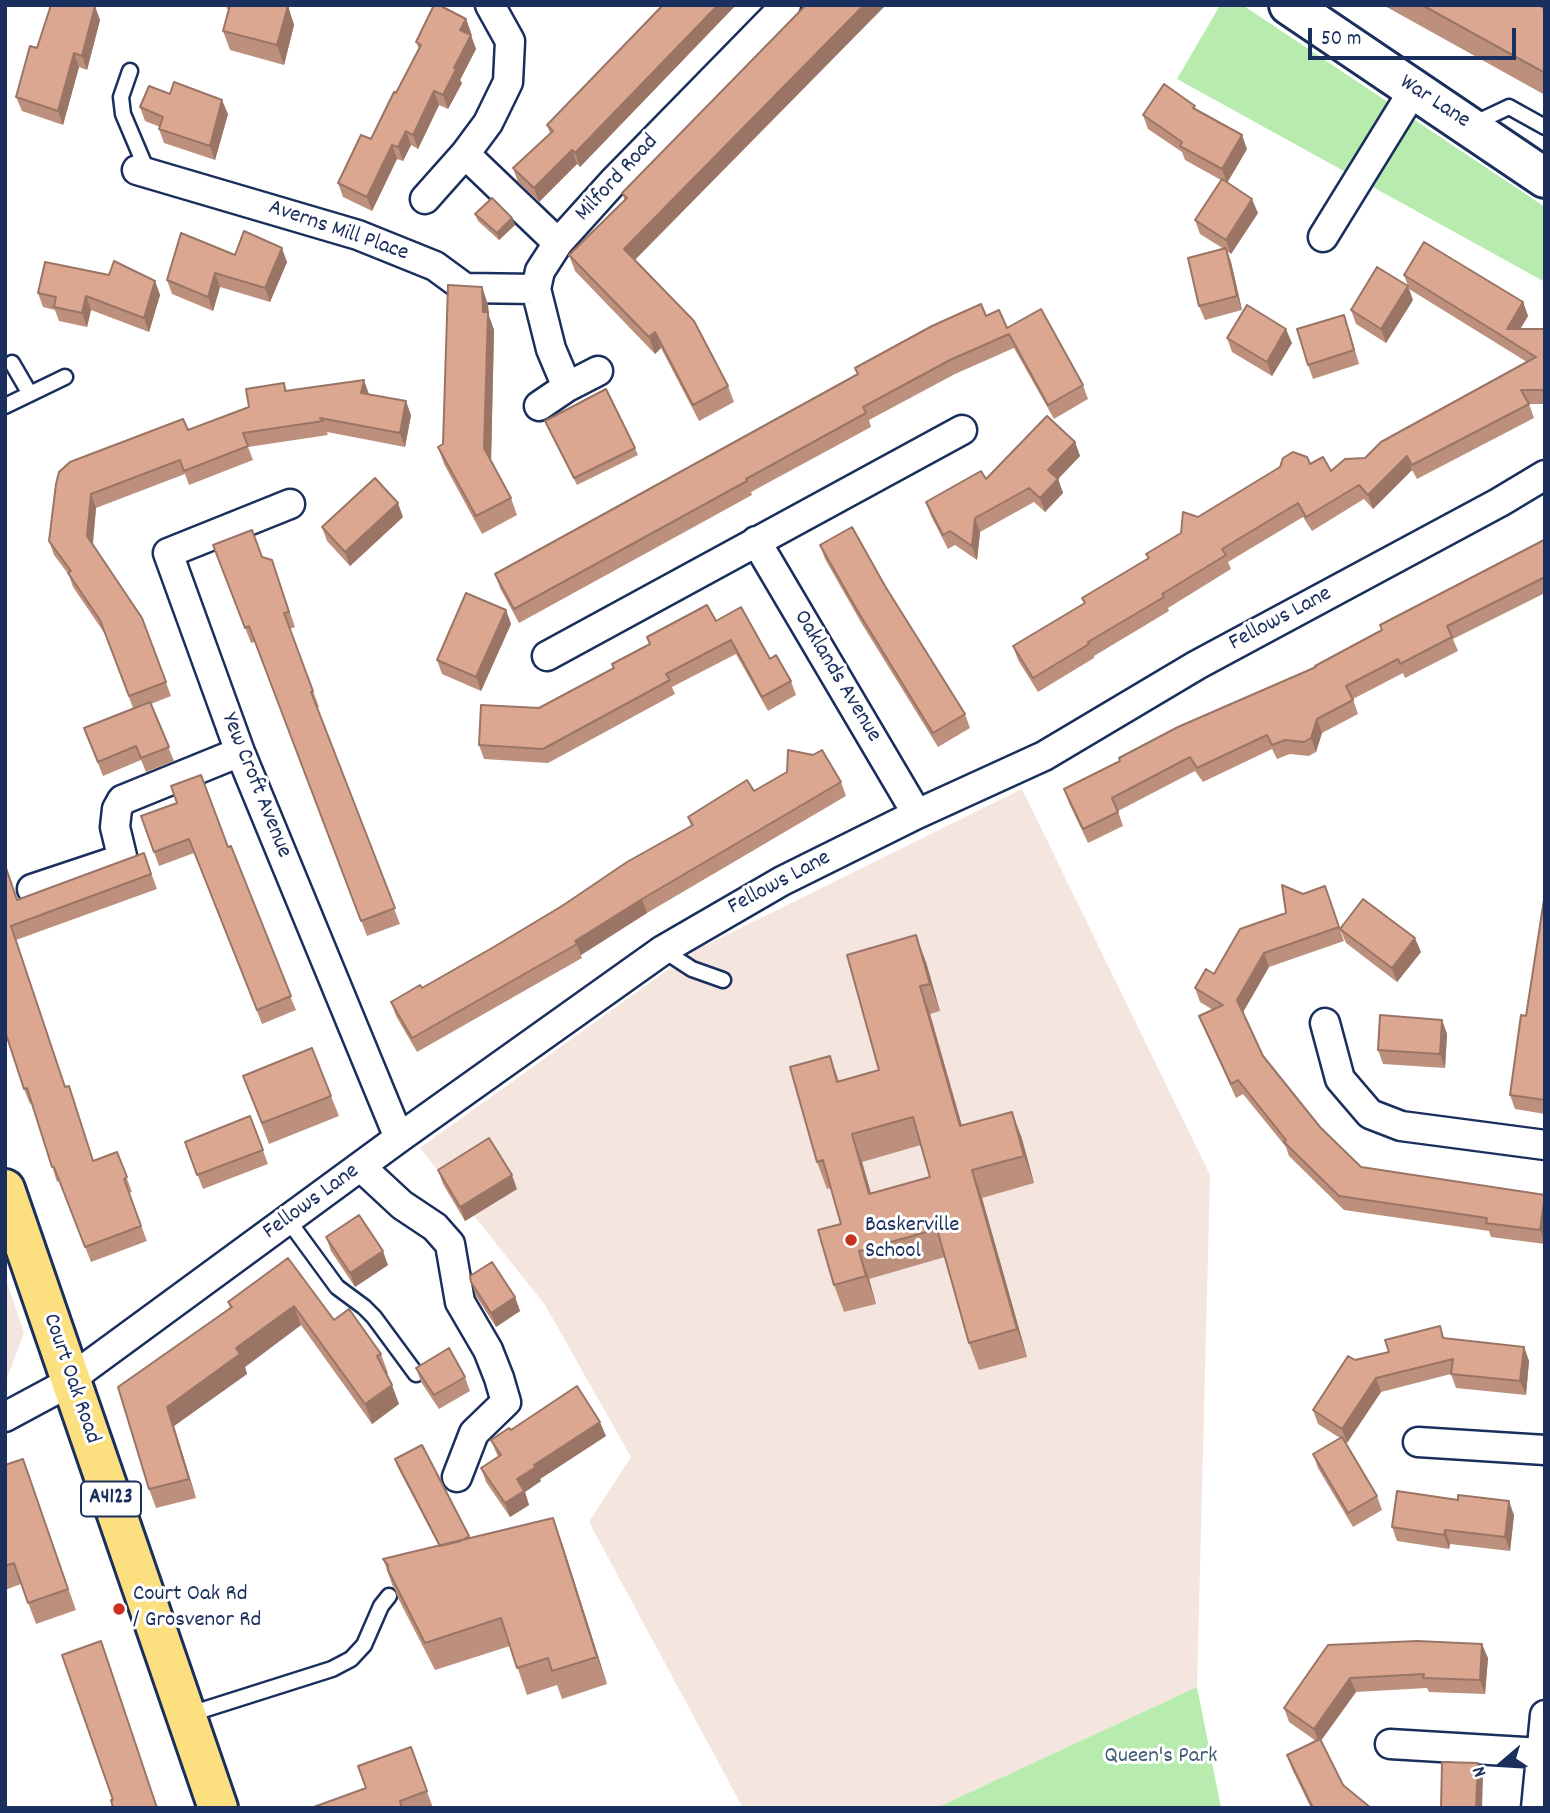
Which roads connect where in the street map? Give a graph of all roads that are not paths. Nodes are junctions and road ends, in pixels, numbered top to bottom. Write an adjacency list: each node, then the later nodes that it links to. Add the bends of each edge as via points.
1 (490, 5): 8 (street, via 510,41 508,82 488,123)
2 (786, 5): 13 (street, Milford Road)
3 (1309, 11): 5 (street, War Lane)
4 (130, 71): 9 (lane, via 121,97 123,114)
5 (1413, 91): 6 (street, War Lane); 12 (street)
6 (1468, 126): 7 (lane, via 1509,107); 10 (street, War Lane)
7 (1545, 127)
8 (465, 154): 11 (street); 13 (street)
9 (142, 171): 14 (street, Averns Mill Place, via 358,235 435,266 465,288)
10 (1545, 178)
11 (425, 199)
12 (1323, 237)
13 (558, 243): 14 (street, Milford Road, via 540,271)
14 (537, 289): 18 (street, via 551,349)
15 (12, 363): 19 (lane)
16 (598, 371): 18 (street)
17 (65, 377): 19 (lane)
18 (567, 387): 21 (street)
19 (30, 394): 20 (lane)
20 (5, 406)
21 (539, 406)
22 (962, 430): 25 (street)
23 (1545, 475): 28 (street, Fellows Lane, via 1197,664 1044,756)
24 (290, 504): 27 (street, Yew Croft Avenue, via 168,553)
25 (755, 541): 26 (street); 28 (street, Oaklands Avenue)
26 (547, 656)
27 (240, 752): 29 (street, via 122,800 115,827 122,856); 33 (street, Yew Croft Avenue)
28 (917, 814): 30 (street, Fellows Lane, via 782,881)
29 (32, 889)
30 (663, 950): 31 (lane, via 692,969); 33 (street, Fellows Lane)
31 (723, 980)
32 (1325, 1023): 34 (street, via 1340,1079 1370,1114 1401,1126)
33 (399, 1138): 35 (street, Fellows Lane)
34 (1545, 1145)
35 (361, 1167): 37 (street, Fellows Lane); 43 (street, via 450,1244 460,1302 499,1378 506,1402 474,1433)
36 (5, 1189): 39 (main road, Court Oak Road / A4123)
37 (288, 1220): 38 (lane, via 337,1287 374,1317); 39 (street, Fellows Lane)
38 (416, 1374)
39 (71, 1382): 40 (street, Fellows Lane); 46 (main road, Court Oak Road / A4123)
40 (5, 1416)
41 (1418, 1442): 42 (street)
42 (1545, 1450)
43 (457, 1477)
44 (389, 1596): 46 (lane, via 364,1645 351,1659)
45 (1545, 1715): 48 (street)
46 (186, 1716): 49 (main road, Court Oak Road / A4123)
47 (1390, 1744): 48 (street)
48 (1541, 1753): 50 (street)
49 (218, 1808)
50 (1535, 1808)

